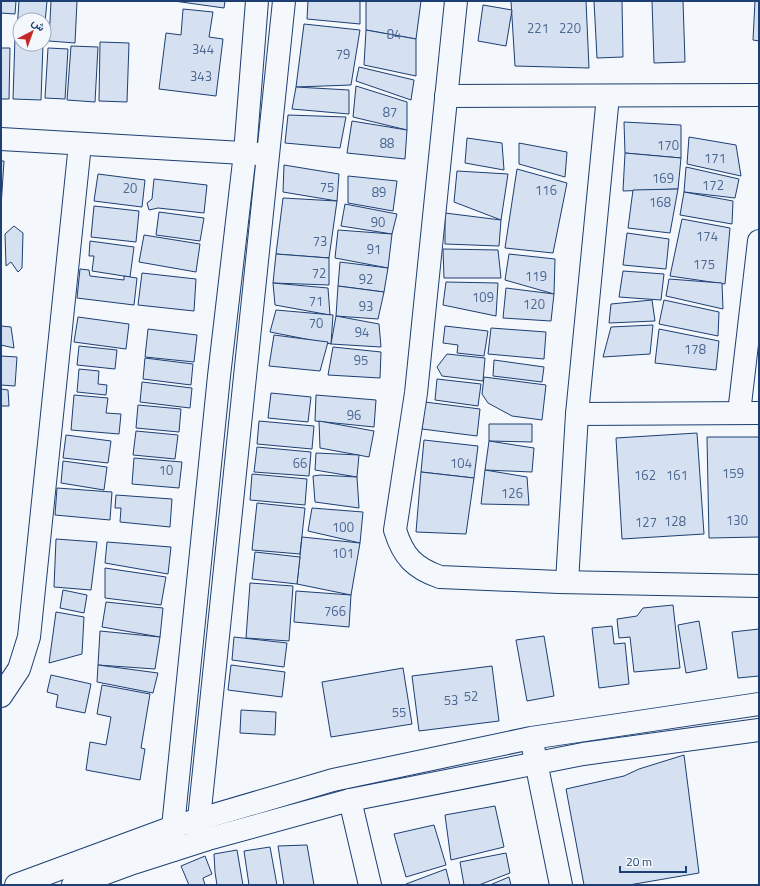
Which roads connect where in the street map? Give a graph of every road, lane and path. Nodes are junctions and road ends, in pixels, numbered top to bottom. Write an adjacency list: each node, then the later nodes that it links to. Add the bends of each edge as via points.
1 (257, 1): 9 (street)
2 (284, 1): 10 (street)
3 (456, 1): 5 (street)
4 (759, 95): 6 (street)
5 (446, 96): 6 (street); 16 (street, via 416,393 395,530 399,543 415,565 440,577)
6 (608, 96): 15 (street)
7 (1, 139): 8 (street)
8 (80, 144): 9 (street); 18 (street, via 29,637 19,670)
9 (245, 153): 10 (street); 12 (street)
10 (268, 155): 13 (street)
11 (759, 241): 14 (street)
12 (219, 376): 13 (street); 25 (street)
13 (245, 378): 24 (street)
14 (749, 413): 15 (street)
15 (577, 414): 16 (street)
16 (567, 582): 17 (street)
17 (759, 586)
18 (1, 696)
19 (759, 704): 21 (street)
20 (759, 730): 22 (street)
21 (531, 738): 22 (street); 24 (street, via 333,780)
22 (536, 762): 23 (street); 31 (street)
23 (350, 800): 26 (street); 30 (street)
24 (199, 818): 25 (street); 26 (street)
25 (173, 827): 27 (street); 28 (street)
26 (198, 842): 27 (street)
27 (173, 850): 29 (street)
28 (16, 885)
29 (73, 885)
30 (370, 885)
31 (561, 885)

